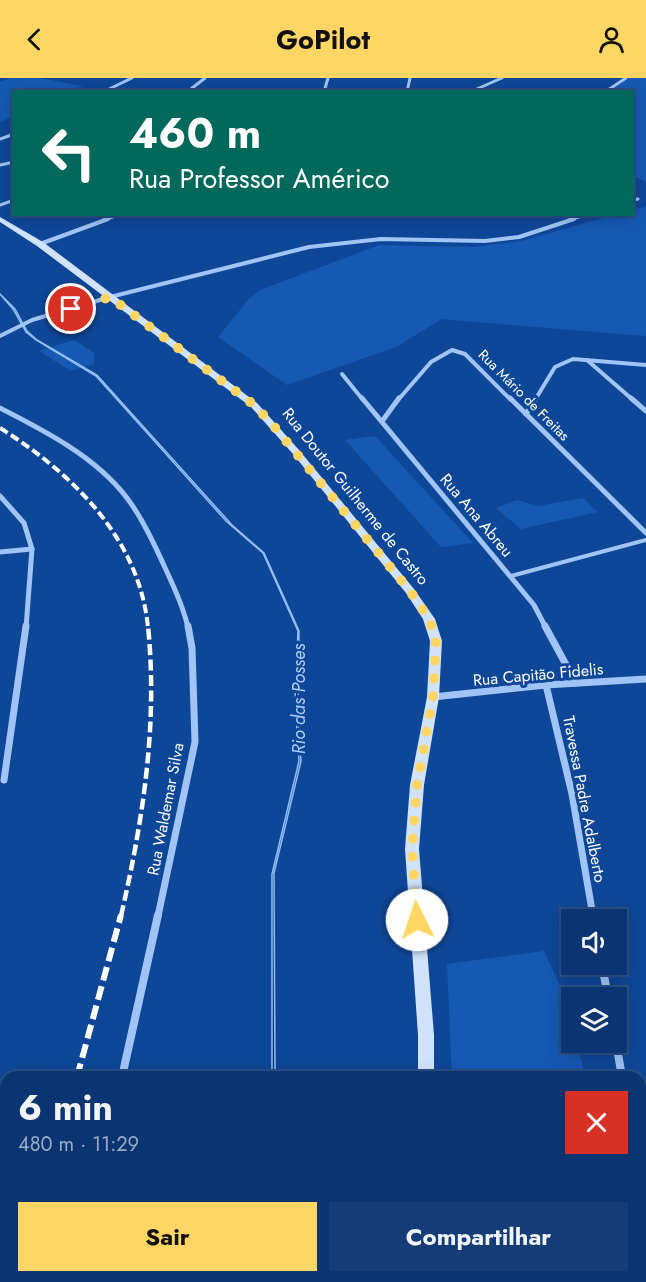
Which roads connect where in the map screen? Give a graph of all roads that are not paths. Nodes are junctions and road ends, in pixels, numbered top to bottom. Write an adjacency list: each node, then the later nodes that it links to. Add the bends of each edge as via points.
1 (132, 78): 7 (street)
2 (205, 78): 8 (street)
3 (483, 78): 6 (street)
4 (502, 78): 6 (street)
5 (626, 78): 10 (street)
6 (488, 85): 9 (street)
7 (108, 90)
8 (190, 90)
9 (475, 90)
10 (608, 90)
11 (11, 162): 12 (street)
12 (0, 163)
13 (116, 216): 16 (street)
14 (582, 216): 17 (street, via 519,237 485,241 381,239 309,247)
15 (0, 219): 16 (main road, Rua Doutor Guilherme de Castro)
16 (40, 244): 17 (main road, Rua Doutor Guilherme de Castro)
17 (110, 297): 18 (street, via 33,320); 35 (main road, Rua Doutor Guilherme de Castro, via 254,405 410,591 429,619 436,640)
18 (0, 336)
19 (586, 360): 20 (street); 23 (street); 24 (street, via 573,359 555,367)
20 (646, 365)
21 (342, 374): 25 (street, Rua Ana Abreu)
22 (0, 408): 39 (street, Rua Waldemar Silva, via 53,435 128,498 182,606 192,648 195,742)
23 (646, 411)
24 (526, 414): 25 (street, Rua Mário de Freitas, via 465,354 455,350 438,356); 27 (street, Rua Mário de Freitas)
25 (383, 420): 31 (street, Rua Ana Abreu)
26 (0, 496): 29 (street, via 24,523)
27 (646, 534)
28 (646, 540): 31 (lane)
29 (32, 549): 30 (street); 36 (street, via 30,601)
30 (0, 552)
31 (511, 576): 33 (street, Rua Ana Abreu, via 552,634)
32 (646, 679): 33 (street, Rua Capitão Fidelis)
33 (576, 683): 34 (street, Rua Capitão Fidelis)
34 (546, 685): 35 (street, Rua Capitão Fidelis); 37 (street, Travessa Padre Adalberto, via 572,794)
35 (433, 697): 40 (main road, Rua Doutor Guilherme de Castro, via 417,785 412,849)
36 (4, 780)
37 (592, 909)
38 (618, 1053): 41 (street)
39 (123, 1071)
40 (426, 1071)
41 (621, 1071)

